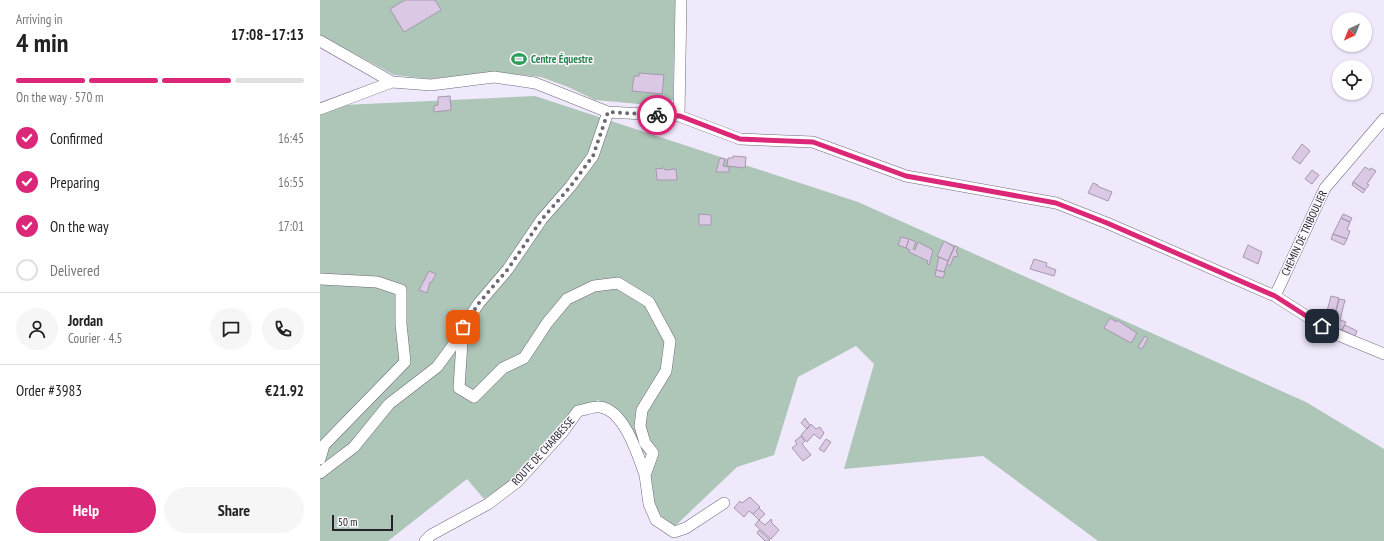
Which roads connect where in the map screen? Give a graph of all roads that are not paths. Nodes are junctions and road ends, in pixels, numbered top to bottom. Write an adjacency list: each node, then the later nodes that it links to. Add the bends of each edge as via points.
1 (681, 0): 6 (street)
2 (320, 41): 3 (street)
3 (392, 82): 4 (street); 5 (street, via 431,85 494,77 536,83)
4 (320, 109)
5 (608, 112): 6 (street); 10 (street, via 593,156 542,219 508,269 479,303)
6 (680, 116): 9 (street, via 740,139 813,142 906,176 1056,203)
7 (1384, 119): 9 (street, CHEMIN DE TRIBOULIER, via 1325,188)
8 (320, 280): 12 (street, via 377,282 401,290 405,362 324,446)
9 (1275, 296): 11 (street, via 1333,333)
10 (462, 332): 13 (street, via 437,367 389,404 354,447); 14 (street, via 459,388 474,397 503,368 524,358 567,298 594,286 618,283 650,302 670,341 666,371 642,410 640,426 645,443 653,453)
11 (1384, 354)
12 (320, 459)
13 (320, 473)
14 (645, 475): 15 (street, via 649,504 656,520 674,532 686,528); 16 (street, ROUTE DE CHARBESSE, via 626,430 614,412 599,406 578,411 562,433 517,482 488,504 431,535)
15 (724, 503)
16 (425, 541)

